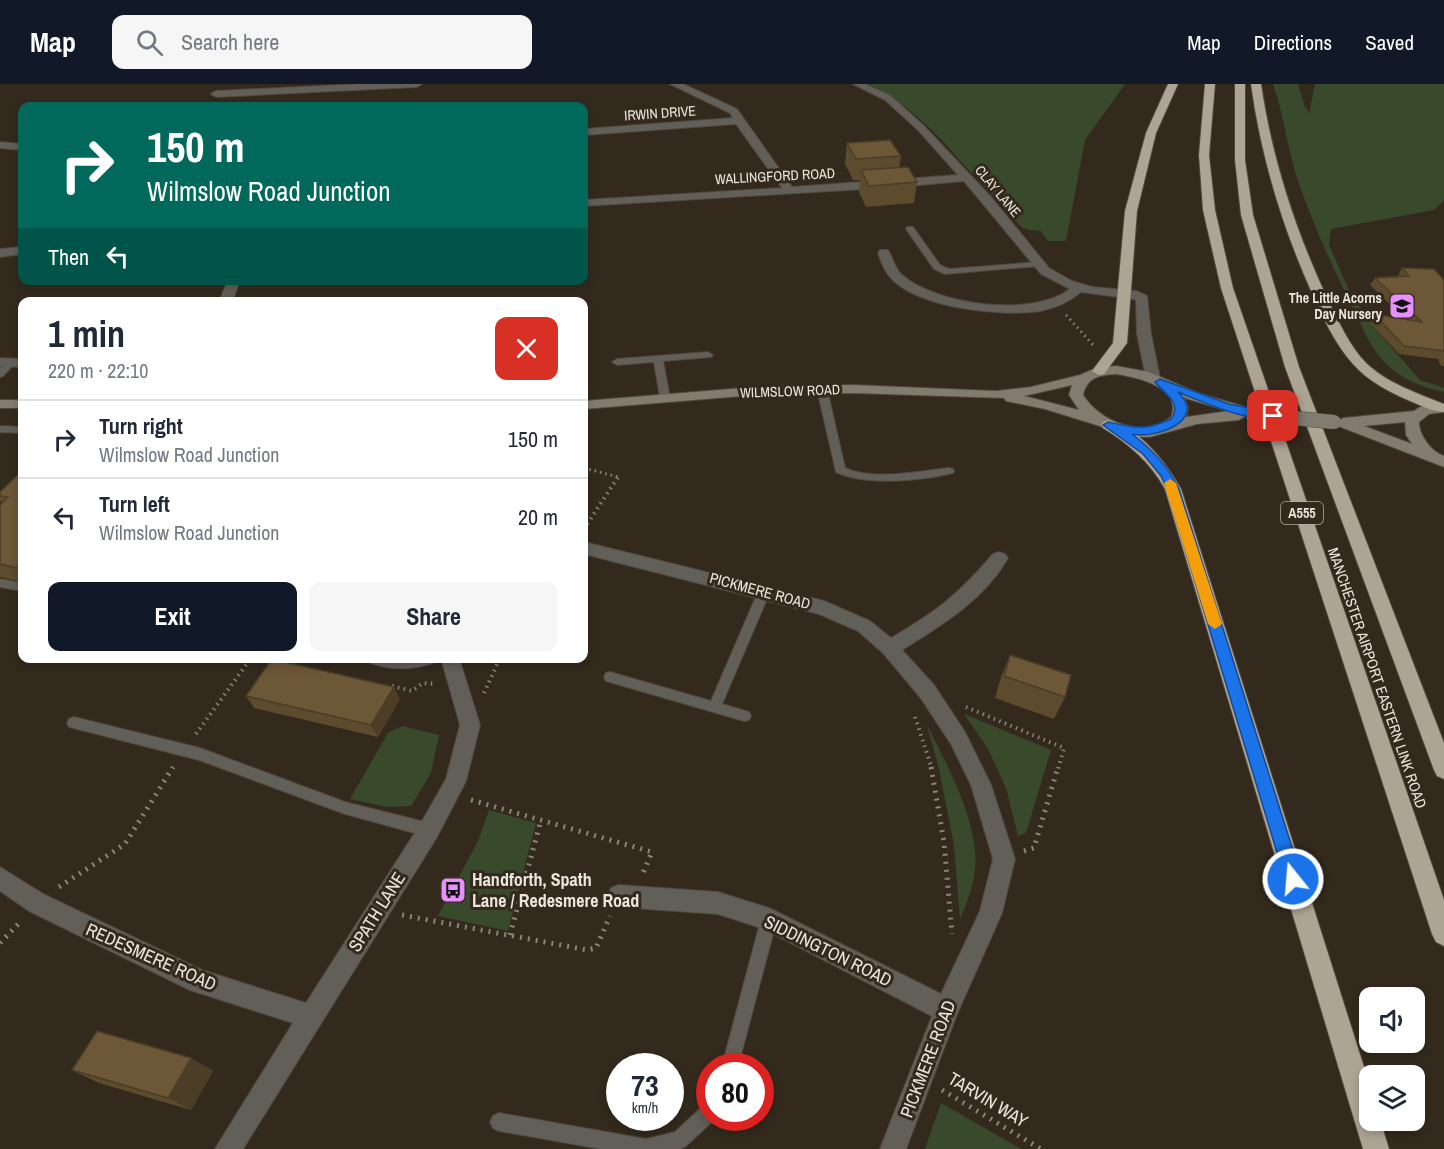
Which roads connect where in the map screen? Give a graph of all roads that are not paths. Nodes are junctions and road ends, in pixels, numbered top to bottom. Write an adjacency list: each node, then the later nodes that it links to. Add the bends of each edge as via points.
1 (417, 84): 8 (street)
2 (675, 84): 10 (street, via 728,106)
3 (858, 84): 14 (street, CLAY LANE, via 896,103)
4 (1173, 84): 23 (highway, via 1151,133 1131,211)
5 (1210, 84): 64 (highway, MANCHESTER AIRPORT EASTERN LINK ROAD / A555, via 1204,155 1209,210 1227,288)
6 (1240, 84): 59 (highway, MANCHESTER AIRPORT EASTERN LINK ROAD / A555, via 1240,160 1247,215 1292,367)
7 (1256, 84): 38 (highway, via 1284,215 1341,339 1360,365 1378,380)
8 (307, 91): 9 (street)
9 (215, 95)
10 (739, 121): 11 (street, IRWIN DRIVE); 15 (street)
11 (588, 132)
12 (0, 145): 13 (street)
13 (18, 147)
14 (967, 177): 15 (street, WALLINGFORD ROAD); 21 (street, CLAY LANE)
15 (789, 190): 16 (street, WALLINGFORD ROAD)
16 (588, 203)
17 (910, 229): 21 (lane, via 938,267 948,272)
18 (18, 251): 19 (street)
19 (0, 253)
20 (884, 253): 22 (street, via 896,277 918,290 987,308 1055,304)
21 (1039, 264): 22 (street, CLAY LANE, via 1056,278)
22 (1079, 288): 23 (street, CLAY LANE)
23 (1125, 293): 28 (highway, via 1120,343); 31 (street, via 1142,299 1144,334)
24 (708, 355): 25 (lane)
25 (658, 359): 26 (lane); 34 (lane)
26 (617, 362)
27 (11, 363): 29 (lane)
28 (1099, 371): 30 (main road, WILMSLOW ROAD); 31 (main road, via 1128,371)
29 (0, 374)
30 (1084, 378): 33 (main road, WILMSLOW ROAD); 42 (main road, via 1077,387 1079,403)
31 (1156, 380): 39 (main road, via 1193,396); 43 (main road, via 1172,391 1181,407 1180,415)
32 (822, 389): 33 (main road, WILMSLOW ROAD); 34 (main road, WILMSLOW ROAD); 47 (lane, via 840,470 846,474 877,477)
33 (996, 395): 42 (main road, WILMSLOW ROAD, via 1048,405)
34 (665, 398): 37 (main road, WILMSLOW ROAD)
35 (0, 404): 36 (main road)
36 (18, 404)
37 (588, 405)
38 (1443, 408): 40 (main road)
39 (1252, 413): 41 (main road, bridge); 43 (main road, via 1196,419)
40 (1414, 416): 41 (main road); 46 (main road, via 1414,436 1425,450)
41 (1338, 423): 46 (main road)
42 (1105, 424): 43 (main road, WILMSLOW ROAD, via 1139,432); 72 (highway, via 1147,451 1173,489)
43 (1167, 427)
44 (0, 429): 45 (lane)
45 (18, 430)
46 (1444, 462)
47 (949, 471)
48 (588, 549): 52 (street, PICKMERE ROAD)
49 (999, 558): 53 (street, via 973,590 940,618)
50 (0, 583): 51 (lane)
51 (18, 587)
52 (764, 592): 53 (street, PICKMERE ROAD, via 824,608 864,626); 56 (lane)
53 (890, 648): 65 (street, PICKMERE ROAD, via 921,684 958,738 981,785 1004,859 991,913)
54 (451, 663): 60 (street, SPATH LANE, via 470,725 450,794)
55 (610, 677): 56 (lane)
56 (714, 708): 57 (lane)
57 (744, 716)
58 (74, 723): 60 (lane, via 200,754 345,808)
59 (1444, 770)
60 (429, 830): 66 (street, SPATH LANE)
61 (0, 878): 66 (street, REDESMERE ROAD, via 37,903 199,981)
62 (626, 897): 63 (street, SIDDINGTON ROAD, via 718,903)
63 (768, 919): 65 (street, SIDDINGTON ROAD); 67 (lane)
64 (1444, 934)
65 (946, 1010): 71 (street, PICKMERE ROAD)
66 (311, 1017): 70 (street, SPATH LANE)
67 (733, 1053)
68 (499, 1122): 69 (lane, via 646,1148 680,1140)
69 (696, 1125)
70 (228, 1149)
71 (893, 1149)
72 (1376, 1149)

